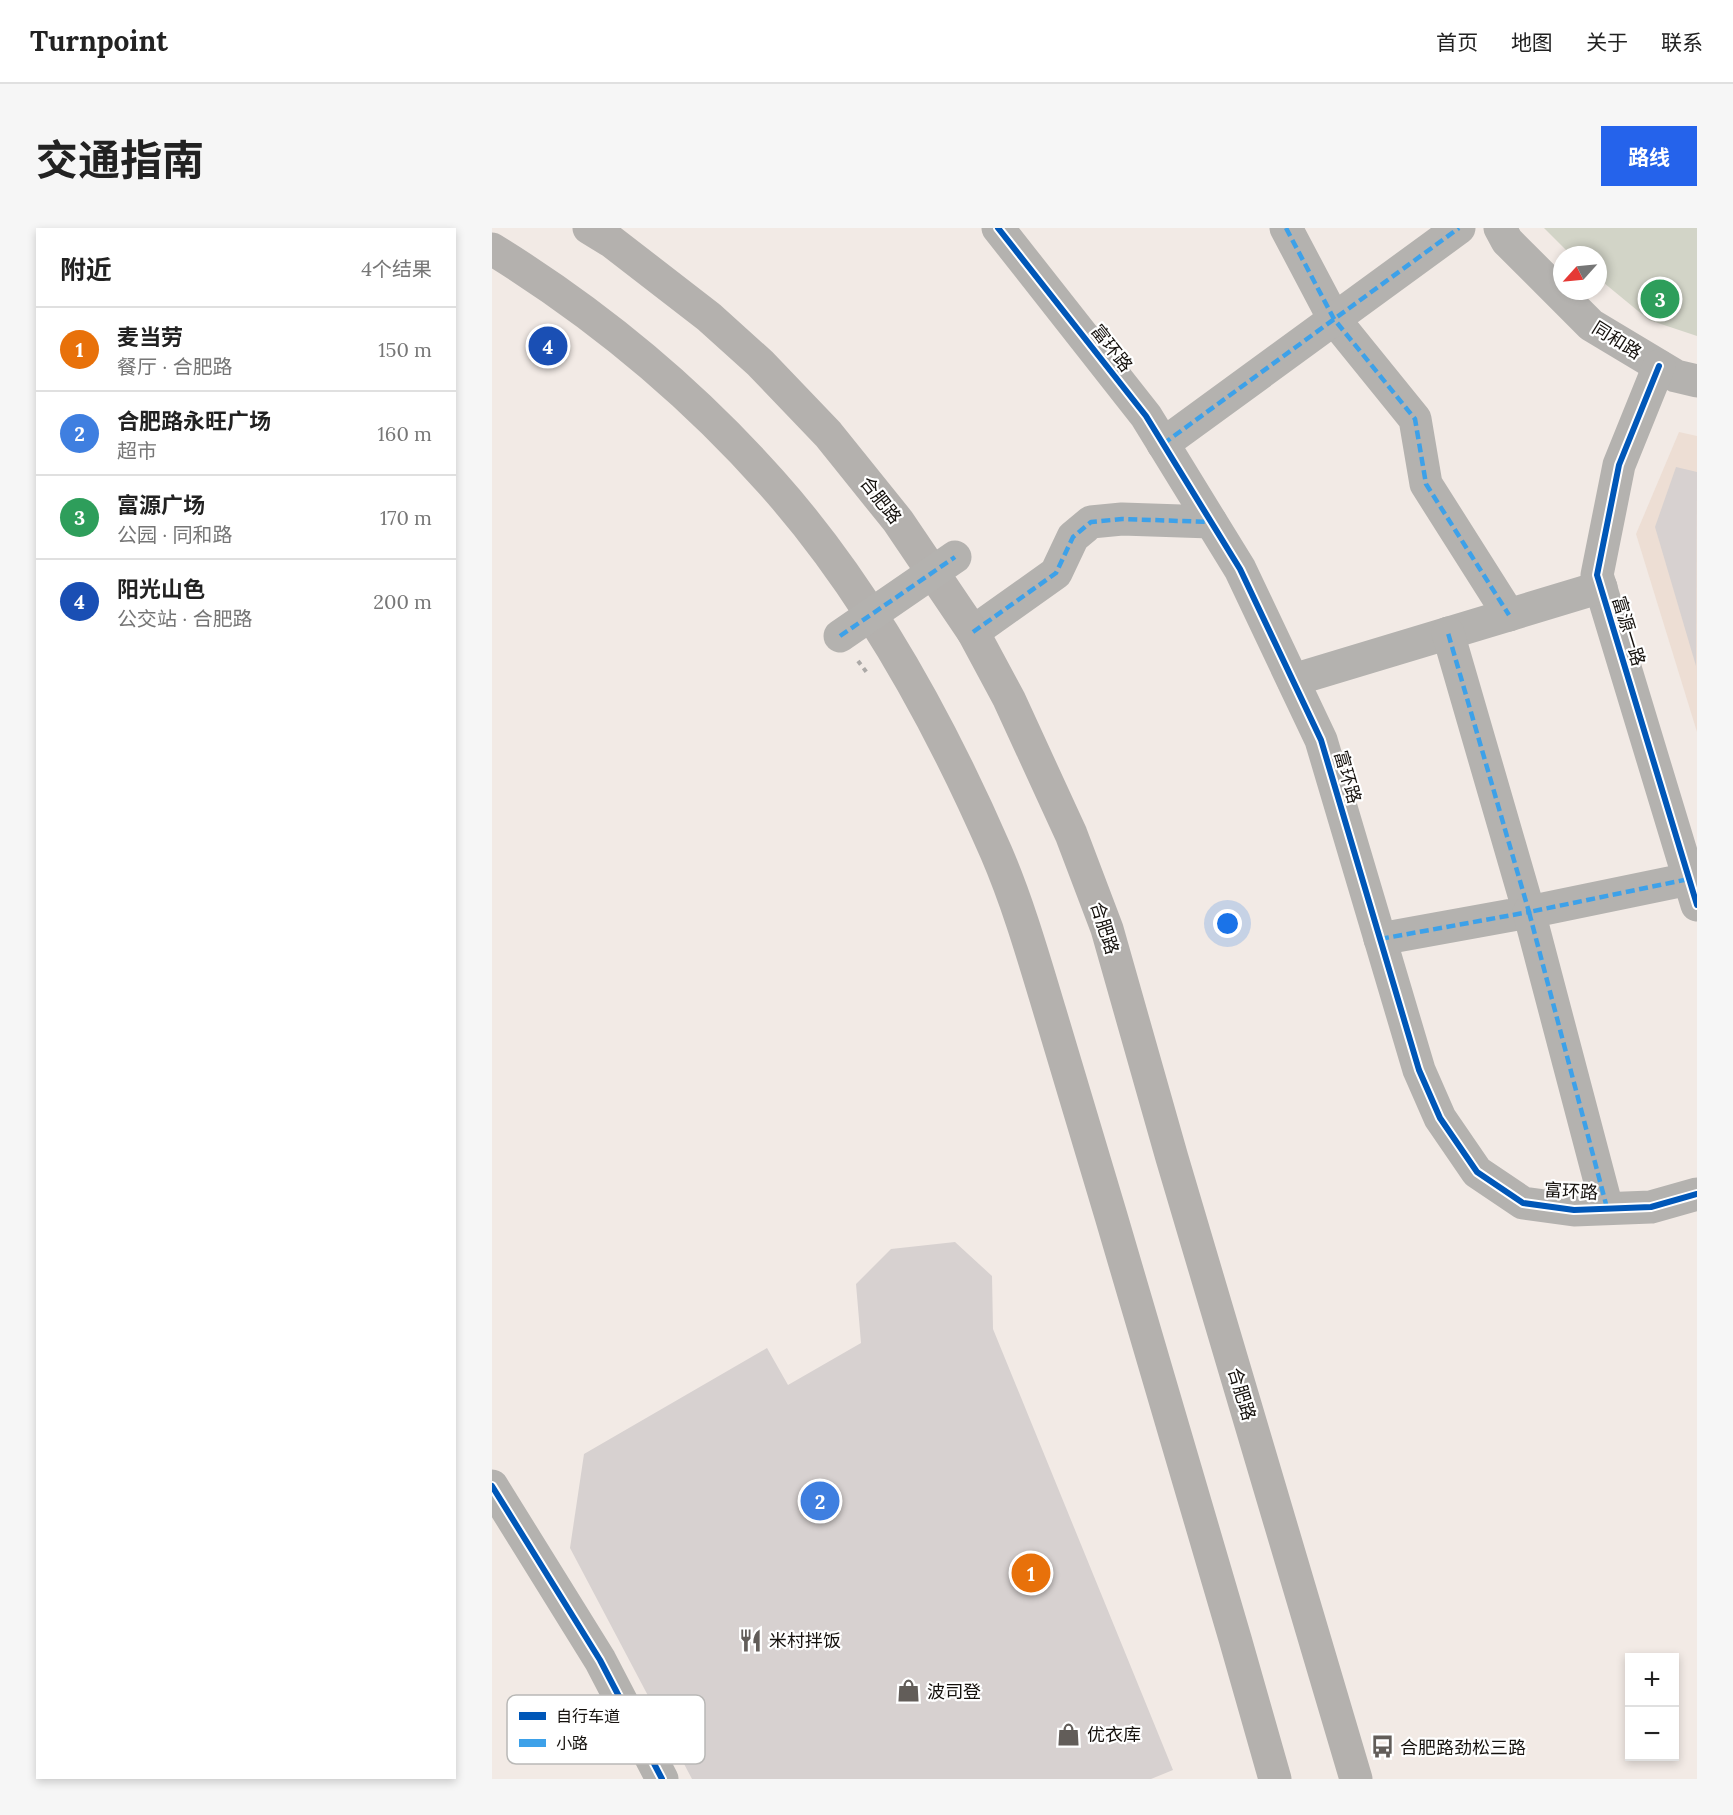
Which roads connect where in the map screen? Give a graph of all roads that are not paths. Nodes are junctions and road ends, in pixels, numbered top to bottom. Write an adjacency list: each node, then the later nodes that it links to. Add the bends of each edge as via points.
1 (589, 228): 15 (main road, 合肥路, via 709,317 828,434 898,521)
2 (998, 228): 10 (street, 富环路, via 1146,416)
3 (1286, 228): 7 (street)
4 (1459, 228): 7 (street)
5 (1500, 228): 8 (street, 同和路, via 1507,241 1591,325)
6 (492, 249): 28 (main road, via 574,306 670,381 771,482 832,560 918,692 997,854 1035,963)
7 (1334, 320): 10 (street); 14 (street, via 1415,419 1426,484)
8 (1659, 366): 9 (street, 同和路, via 1676,376); 13 (street, 富源一路, via 1619,465 1597,575)
9 (1697, 381)
10 (1163, 444): 11 (street, 富环路)
11 (1211, 522): 15 (street, via 1091,522 1073,537 1056,573); 18 (street, 富环路, via 1240,569)
12 (955, 557): 17 (street, bridge)
13 (1600, 587): 14 (street); 19 (street, 富源一路)
14 (1509, 615): 16 (street)
15 (973, 632): 29 (main road, 合肥路, via 1009,699 1066,823 1107,929)
16 (1448, 633): 18 (street); 20 (street)
17 (840, 636)
18 (1293, 680): 21 (street, 富环路, via 1321,740)
19 (1693, 892): 20 (street)
20 (1529, 912): 21 (street); 23 (street)
21 (1380, 939): 23 (street, 富环路, via 1419,1070 1440,1118 1477,1172 1523,1203 1574,1210)
22 (1697, 1194): 23 (street, 富环路, via 1651,1207)
23 (1607, 1208)
24 (492, 1486): 25 (street)
25 (618, 1695)
26 (654, 1764): 27 (street)
27 (662, 1779)
28 (1275, 1779)
29 (1356, 1779)

